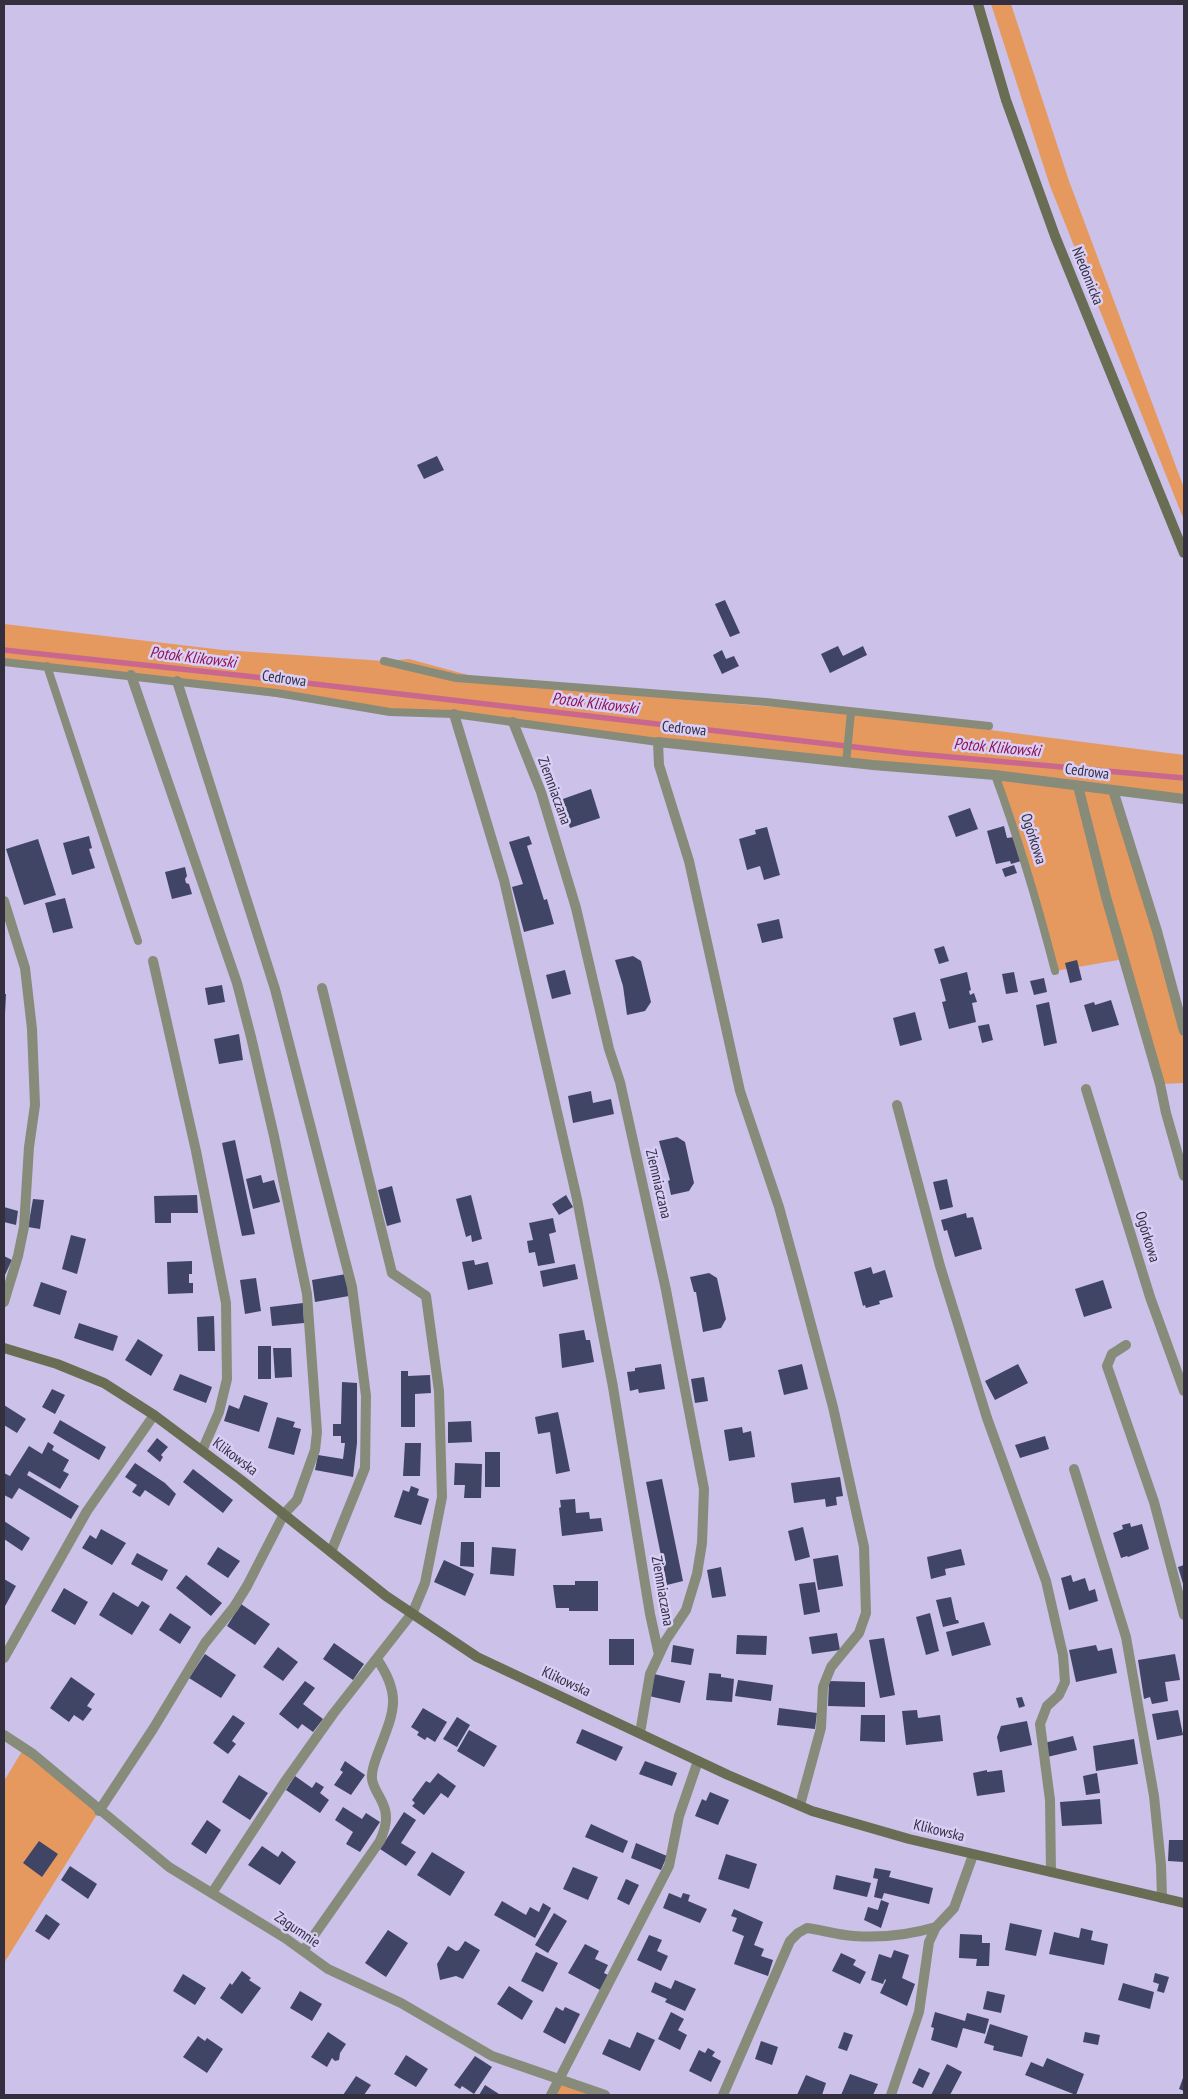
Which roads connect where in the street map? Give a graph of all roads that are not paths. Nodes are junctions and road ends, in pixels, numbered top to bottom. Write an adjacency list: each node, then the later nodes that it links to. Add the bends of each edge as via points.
1 (978, 4): 2 (street, Niedomicka, via 1006,100 1055,236)
2 (1184, 553)
3 (384, 661): 8 (lane, via 456,678 766,702)
4 (4, 662): 5 (lane, Cedrowa)
5 (47, 666): 6 (lane, Cedrowa); 19 (lane)
6 (131, 675): 7 (lane, Cedrowa); 34 (street, via 237,983 274,1136 307,1294 317,1432 315,1450 297,1500)
7 (178, 681): 9 (lane, Cedrowa, via 390,712); 35 (street, via 275,989 352,1287 366,1396 365,1468)
8 (851, 712): 11 (lane); 13 (lane)
9 (454, 714): 10 (lane, Cedrowa); 38 (street, Ziemniaczana, via 504,880 577,1199 613,1387)
10 (513, 722): 12 (lane, Cedrowa); 38 (street, Ziemniaczana, via 541,792 576,908 609,1050 620,1082 666,1290 704,1489 697,1574 686,1610)
11 (989, 726)
12 (658, 742): 13 (street, Cedrowa); 44 (street, via 658,765 689,860 740,1090 779,1207 801,1287 833,1407 864,1547 866,1613 859,1633 831,1667 823,1687 821,1728)
13 (846, 762): 14 (street, Cedrowa)
14 (995, 775): 15 (street, Cedrowa); 21 (lane, Ogórkowa, via 1032,884)
15 (1078, 786): 16 (street, Cedrowa); 26 (street)
16 (1113, 790): 17 (street, Cedrowa); 23 (street)
17 (1184, 799)
18 (4, 901): 27 (street, via 25,968 32,1029 35,1104 24,1228)
19 (138, 942)
20 (153, 961): 32 (street, via 226,1303 227,1379)
21 (1055, 971)
22 (322, 988): 36 (street, via 392,1273 426,1296 439,1391 442,1497 425,1583)
23 (1184, 1030)
24 (1086, 1089): 30 (street, Ogórkowa, via 1150,1297)
25 (897, 1105): 47 (street, via 940,1266 987,1418 1046,1581 1063,1655 1065,1682 1059,1695 1047,1706 1040,1724 1050,1800)
26 (1184, 1176)
27 (4, 1302)
28 (1126, 1345): 37 (street, via 1112,1354 1107,1366 1154,1502)
29 (4, 1348): 31 (street, Klikowska, via 104,1383)
30 (1184, 1391)
31 (154, 1416): 32 (street, Klikowska); 39 (street, via 87,1511)
32 (202, 1451): 34 (street, Klikowska)
33 (1074, 1469): 49 (street, via 1126,1637 1154,1796)
34 (284, 1514): 35 (street, Klikowska); 45 (street, via 247,1586 205,1643)
35 (331, 1552): 36 (street, Klikowska, via 386,1596)
36 (413, 1612): 40 (street); 41 (street, Klikowska, via 477,1657)
37 (1184, 1615)
38 (658, 1655): 41 (street, Ziemniaczana, via 650,1674)
39 (4, 1658)
40 (377, 1659): 48 (street, via 284,1783); 52 (street, via 392,1686 394,1700 389,1726 373,1766 372,1780 384,1804 386,1820 380,1841)
41 (640, 1733): 43 (street, Klikowska)
42 (4, 1735): 45 (street, Zagumnie, via 33,1754)
43 (698, 1761): 44 (street, Klikowska); 53 (street, via 679,1816 669,1866)
44 (800, 1805): 46 (street, Klikowska)
45 (100, 1811): 48 (street, Zagumnie, via 169,1867)
46 (973, 1855): 47 (street, Klikowska); 51 (street, via 954,1908)
47 (1051, 1872): 49 (street, Klikowska)
48 (212, 1893): 52 (street, Zagumnie)
49 (1162, 1898): 50 (street, Klikowska)
50 (1184, 1903)
51 (936, 1927): 56 (street, via 885,1937 852,1936 807,1928 798,1933 790,1941); 57 (street, via 929,1942 919,2012)
52 (303, 1951): 53 (street, Zagumnie, via 328,1969 401,2003 492,2056)
53 (559, 2081): 54 (street); 55 (street, Zagumnie)
54 (551, 2095)
55 (605, 2095)
56 (723, 2095)
57 (891, 2095)

